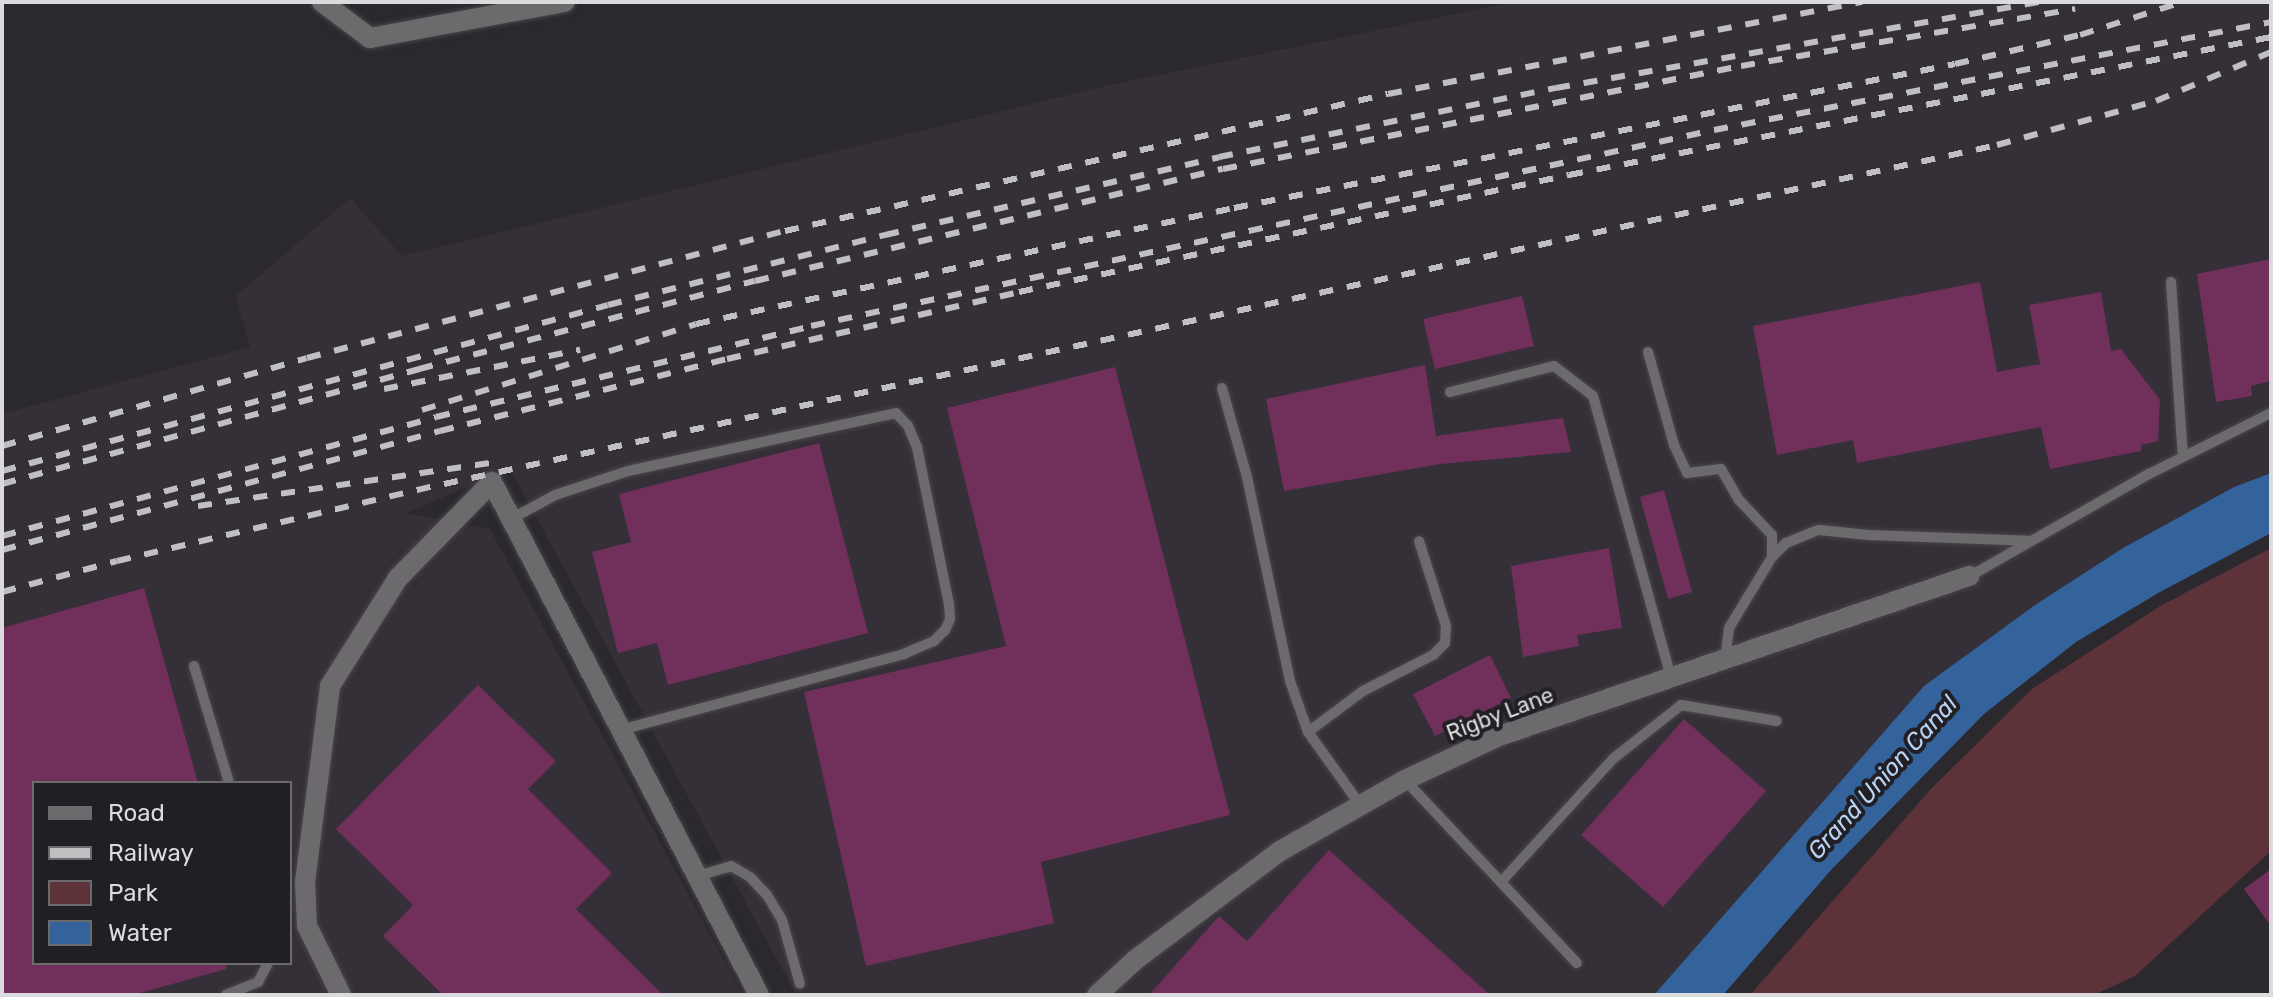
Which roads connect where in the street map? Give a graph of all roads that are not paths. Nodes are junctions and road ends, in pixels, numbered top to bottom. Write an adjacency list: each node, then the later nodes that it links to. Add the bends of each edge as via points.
1 (322, 2): 2 (street, via 370,38)
2 (565, 2)
3 (2171, 282): 8 (lane)
4 (1648, 352): 12 (lane, via 1687,473 1721,469 1739,500 1772,535)
5 (1222, 388): 19 (lane, via 1247,477 1290,681)
6 (1450, 392): 16 (lane, via 1554,366 1593,396)
7 (2271, 413): 8 (lane)
8 (2183, 457): 11 (lane)
9 (511, 519): 18 (street); 18 (lane, via 555,495 628,471 896,413 908,426 917,447 949,604 945,630 904,654); 29 (street, via 492,482 398,578 330,686 305,882 307,926)
10 (1419, 541): 19 (lane, via 1446,626 1445,643 1433,655 1363,691)
11 (2031, 541): 12 (lane, via 1819,530 1786,543); 13 (lane)
12 (1772, 557): 14 (lane, via 1729,628)
13 (1970, 576): 14 (street, Rigby Lane)
14 (1725, 659): 16 (street, Rigby Lane)
15 (194, 666): 21 (lane)
16 (1671, 678): 20 (street, Rigby Lane, via 1499,736)
17 (1777, 721): 24 (lane, via 1681,705 1614,758)
18 (621, 730): 23 (street)
19 (1308, 732): 22 (lane)
20 (1405, 780): 22 (street, Rigby Lane); 24 (lane)
21 (228, 781)
22 (1361, 806): 31 (street, Rigby Lane, via 1280,851 1135,960)
23 (697, 876): 27 (lane, via 731,866 750,877 782,920); 30 (street)
24 (1501, 882): 25 (lane)
25 (1577, 963)
26 (267, 965): 28 (lane, via 258,982)
27 (800, 984)
28 (226, 995)
29 (341, 995)
30 (759, 995)
31 (1097, 995)

